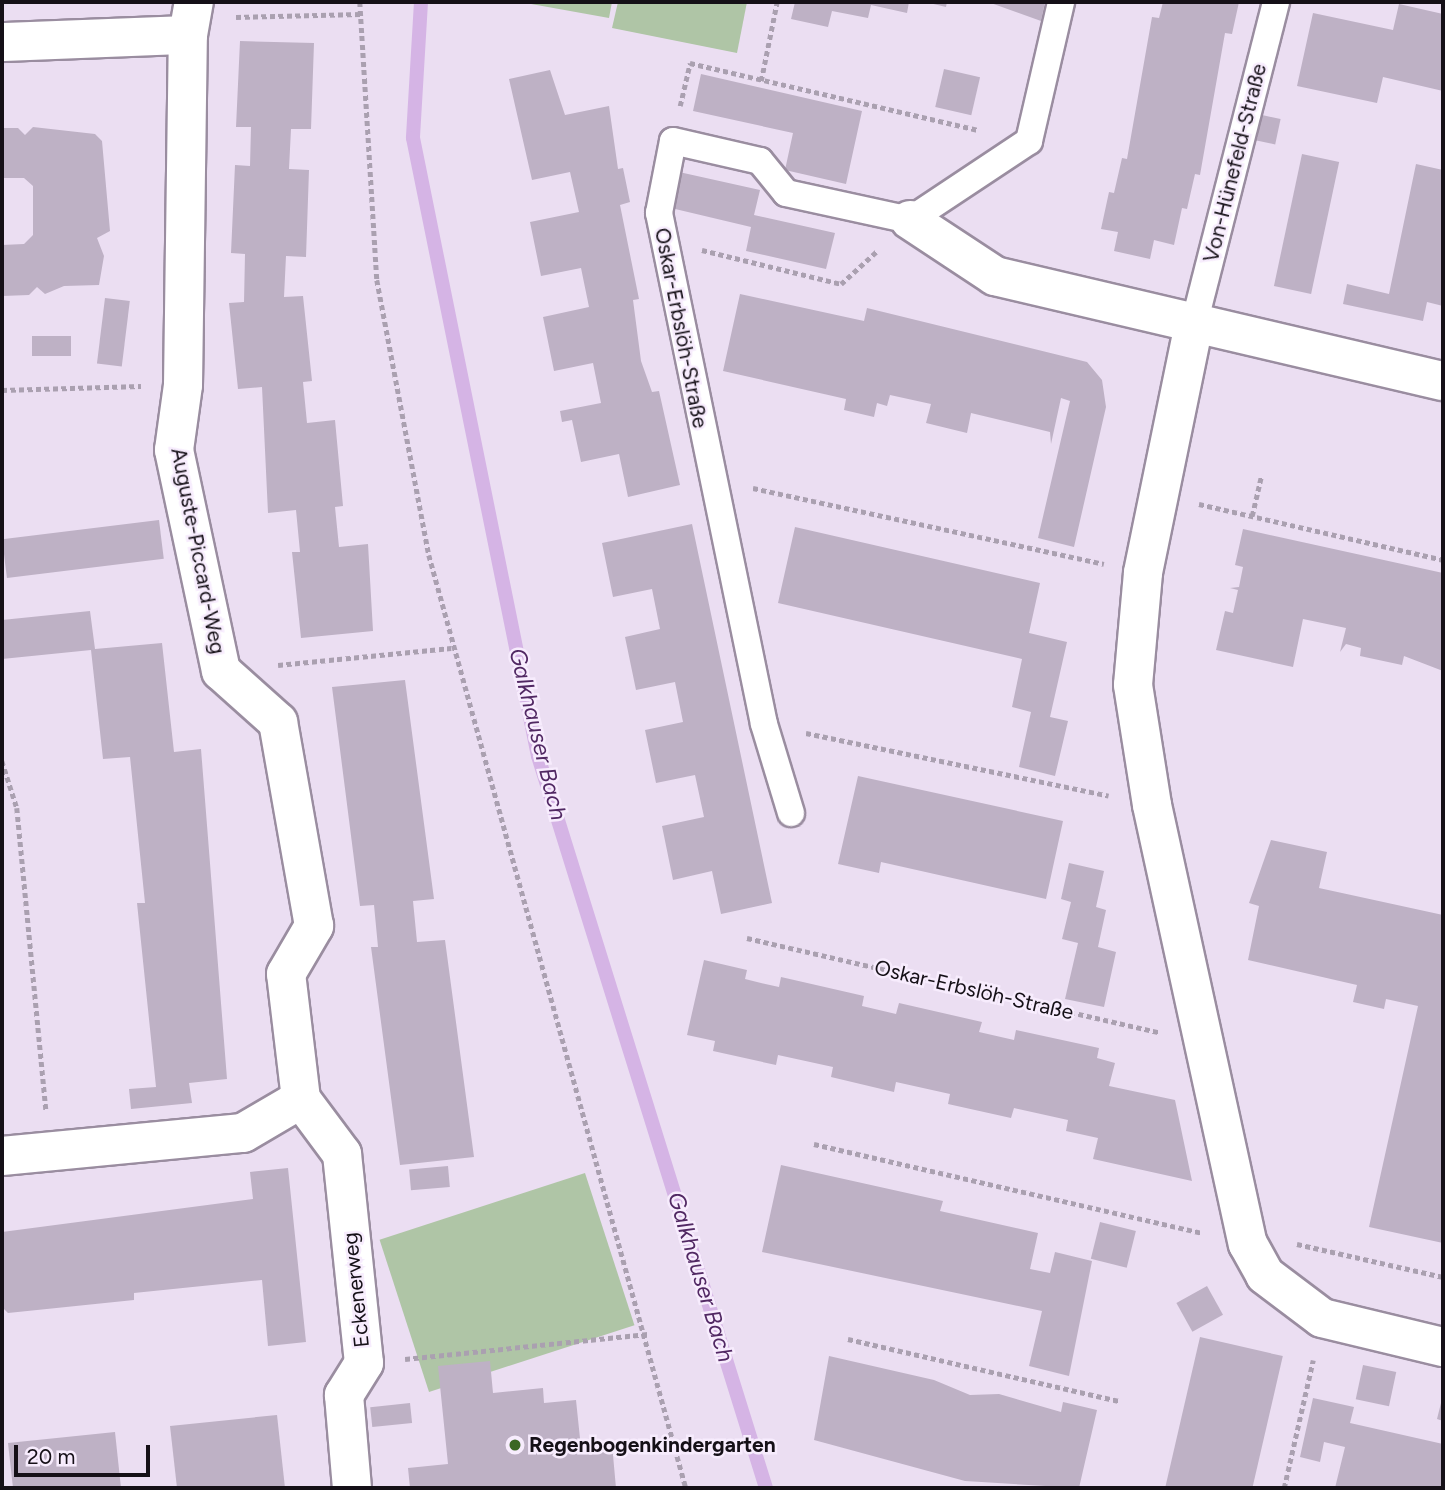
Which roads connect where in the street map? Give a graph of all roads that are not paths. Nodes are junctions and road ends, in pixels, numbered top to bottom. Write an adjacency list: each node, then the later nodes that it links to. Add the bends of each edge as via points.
1 (1061, 2): 5 (lane, via 1029,141)
2 (1276, 2): 6 (lane, Von-Hünefeld-Straße)
3 (191, 19): 4 (street); 9 (street, Auguste-Piccard-Weg, via 183,385 174,450 221,671 278,722 314,926 286,974)
4 (2, 42)
5 (910, 220): 6 (street, via 995,276); 8 (lane, Oskar-Erbslöh-Straße, via 786,193 760,161 673,141 659,213 764,724)
6 (1194, 324): 7 (street); 11 (street, via 1143,573 1133,685 1152,805 1248,1244 1265,1275 1322,1318)
7 (1443, 381)
8 (791, 813)
9 (301, 1099): 10 (street, via 243,1133); 12 (street, Eckenerweg, via 342,1154 364,1363 344,1395)
10 (2, 1156)
11 (1443, 1348)
12 (352, 1488)

